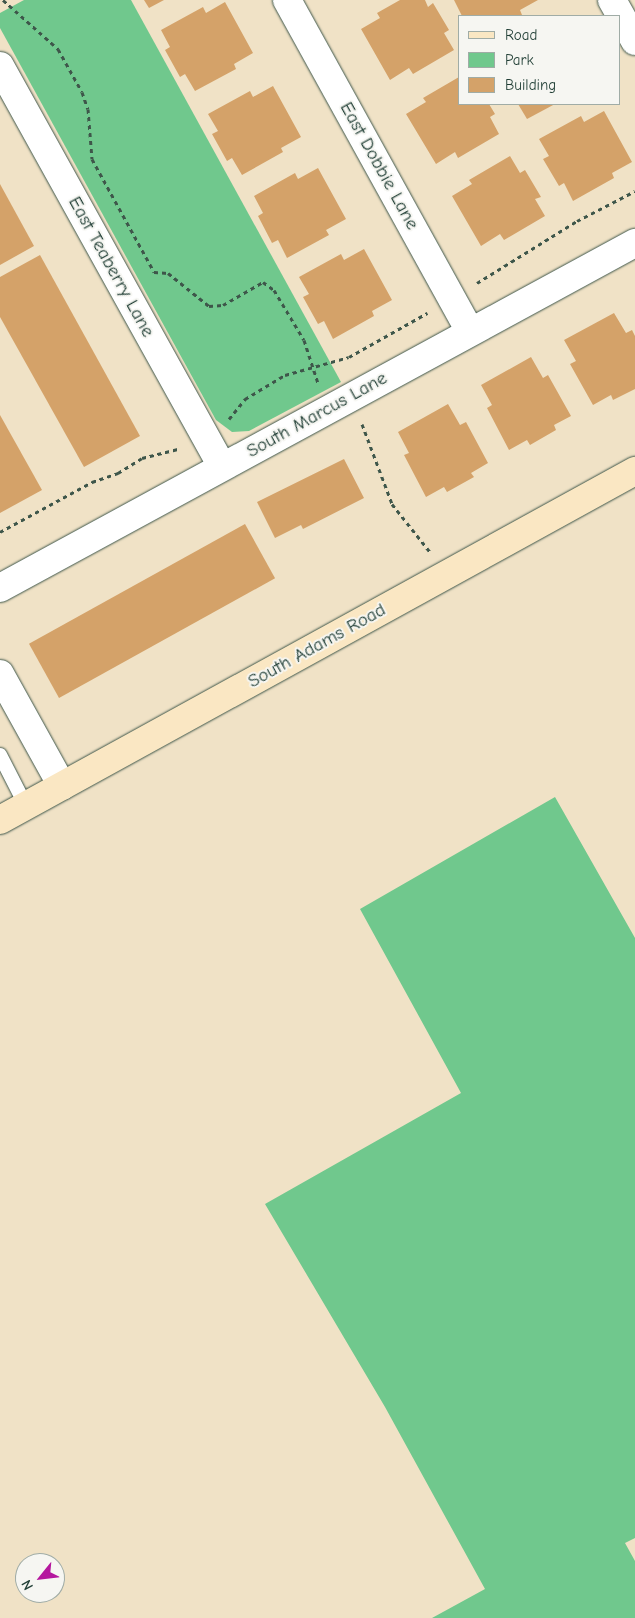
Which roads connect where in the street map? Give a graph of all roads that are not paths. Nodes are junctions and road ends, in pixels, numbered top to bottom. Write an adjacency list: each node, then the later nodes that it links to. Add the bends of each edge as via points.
1 (287, 0): 6 (street, East Dobbie Lane)
2 (612, 0): 3 (street)
3 (635, 41)
4 (0, 66): 7 (street, East Teaberry Lane)
5 (635, 243): 6 (street, South Marcus Lane)
6 (470, 332): 7 (street, South Marcus Lane)
7 (222, 467): 9 (street, South Marcus Lane)
8 (635, 471): 12 (street, South Adams Road)
9 (0, 588)
10 (0, 674): 12 (street)
11 (0, 755): 13 (lane)
12 (62, 786): 13 (street, South Adams Road)
13 (26, 806): 14 (street, South Adams Road)
14 (0, 820)

